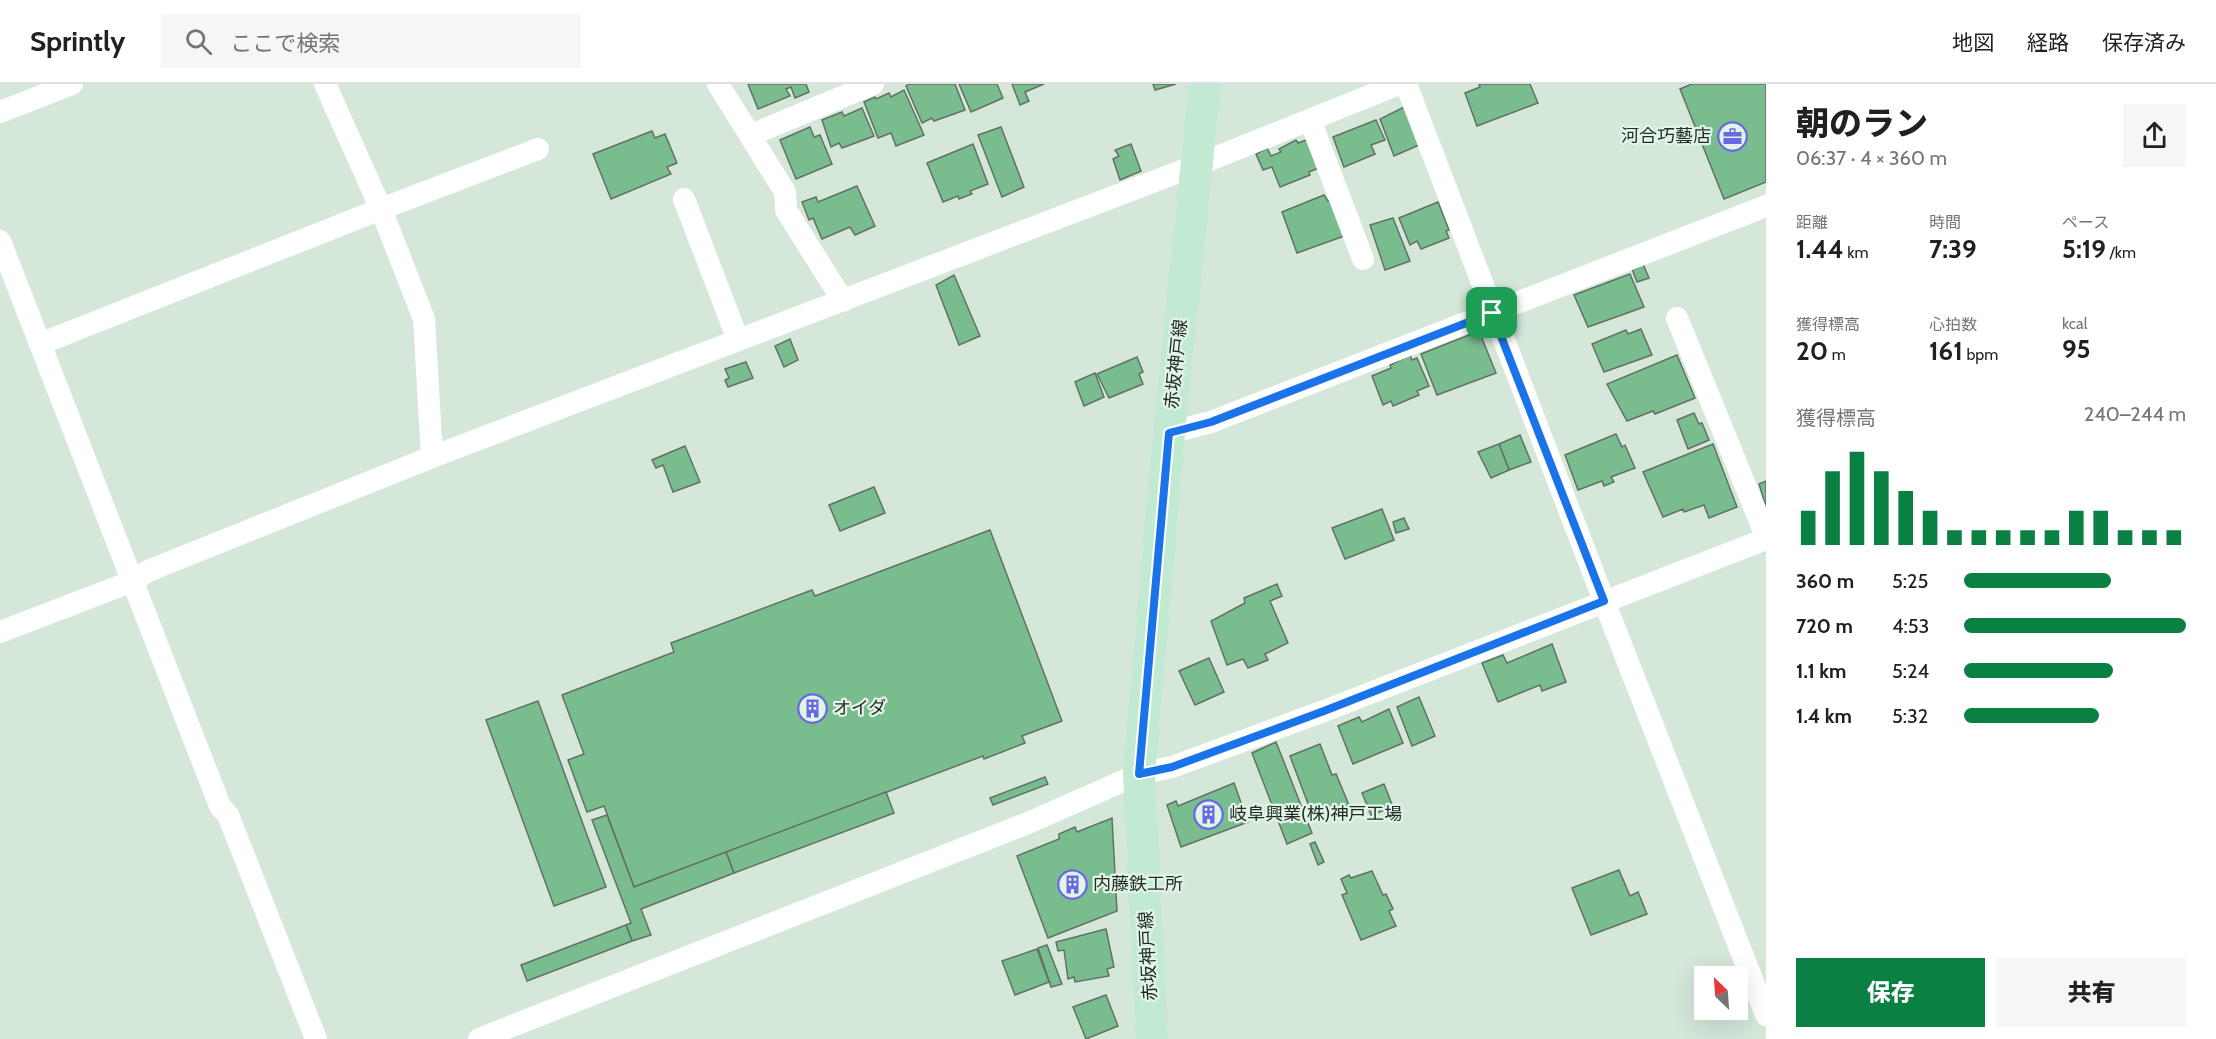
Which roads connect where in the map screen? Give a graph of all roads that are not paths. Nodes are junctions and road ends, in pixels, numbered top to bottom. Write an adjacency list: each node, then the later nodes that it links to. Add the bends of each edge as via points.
1 (72, 84): 8 (street)
2 (325, 84): 15 (street)
3 (717, 84): 10 (street)
4 (873, 84): 10 (street)
5 (1205, 84): 12 (main road, 赤坂神戸線)
6 (1399, 84): 9 (street)
7 (1406, 84): 19 (street)
8 (0, 112)
9 (1310, 120): 12 (street); 17 (street)
10 (751, 135): 18 (street, via 785,192 786,210)
11 (537, 149): 15 (street)
12 (1197, 165): 18 (street); 23 (main road, 赤坂神戸線)
13 (684, 199): 21 (street)
14 (1766, 206): 19 (street)
15 (381, 209): 22 (street); 24 (street, via 424,319)
16 (0, 242): 22 (street)
17 (1363, 259)
18 (843, 301): 21 (street)
19 (1492, 313): 23 (street, via 1211,422); 27 (street)
20 (1677, 318): 25 (street)
21 (738, 340): 24 (street)
22 (40, 344): 26 (street)
23 (1169, 433): 29 (main road, 赤坂神戸線)
24 (432, 457): 26 (street, via 148,571)
25 (1766, 537): 27 (street)
26 (133, 581): 28 (street); 31 (street)
27 (1604, 601): 29 (street, via 1313,715 1172,767); 30 (street)
28 (0, 632)
29 (1139, 774): 32 (street, via 1028,823); 33 (main road, 赤坂神戸線)
30 (1766, 1016)
31 (316, 1039)
32 (479, 1039)
33 (1152, 1039)

